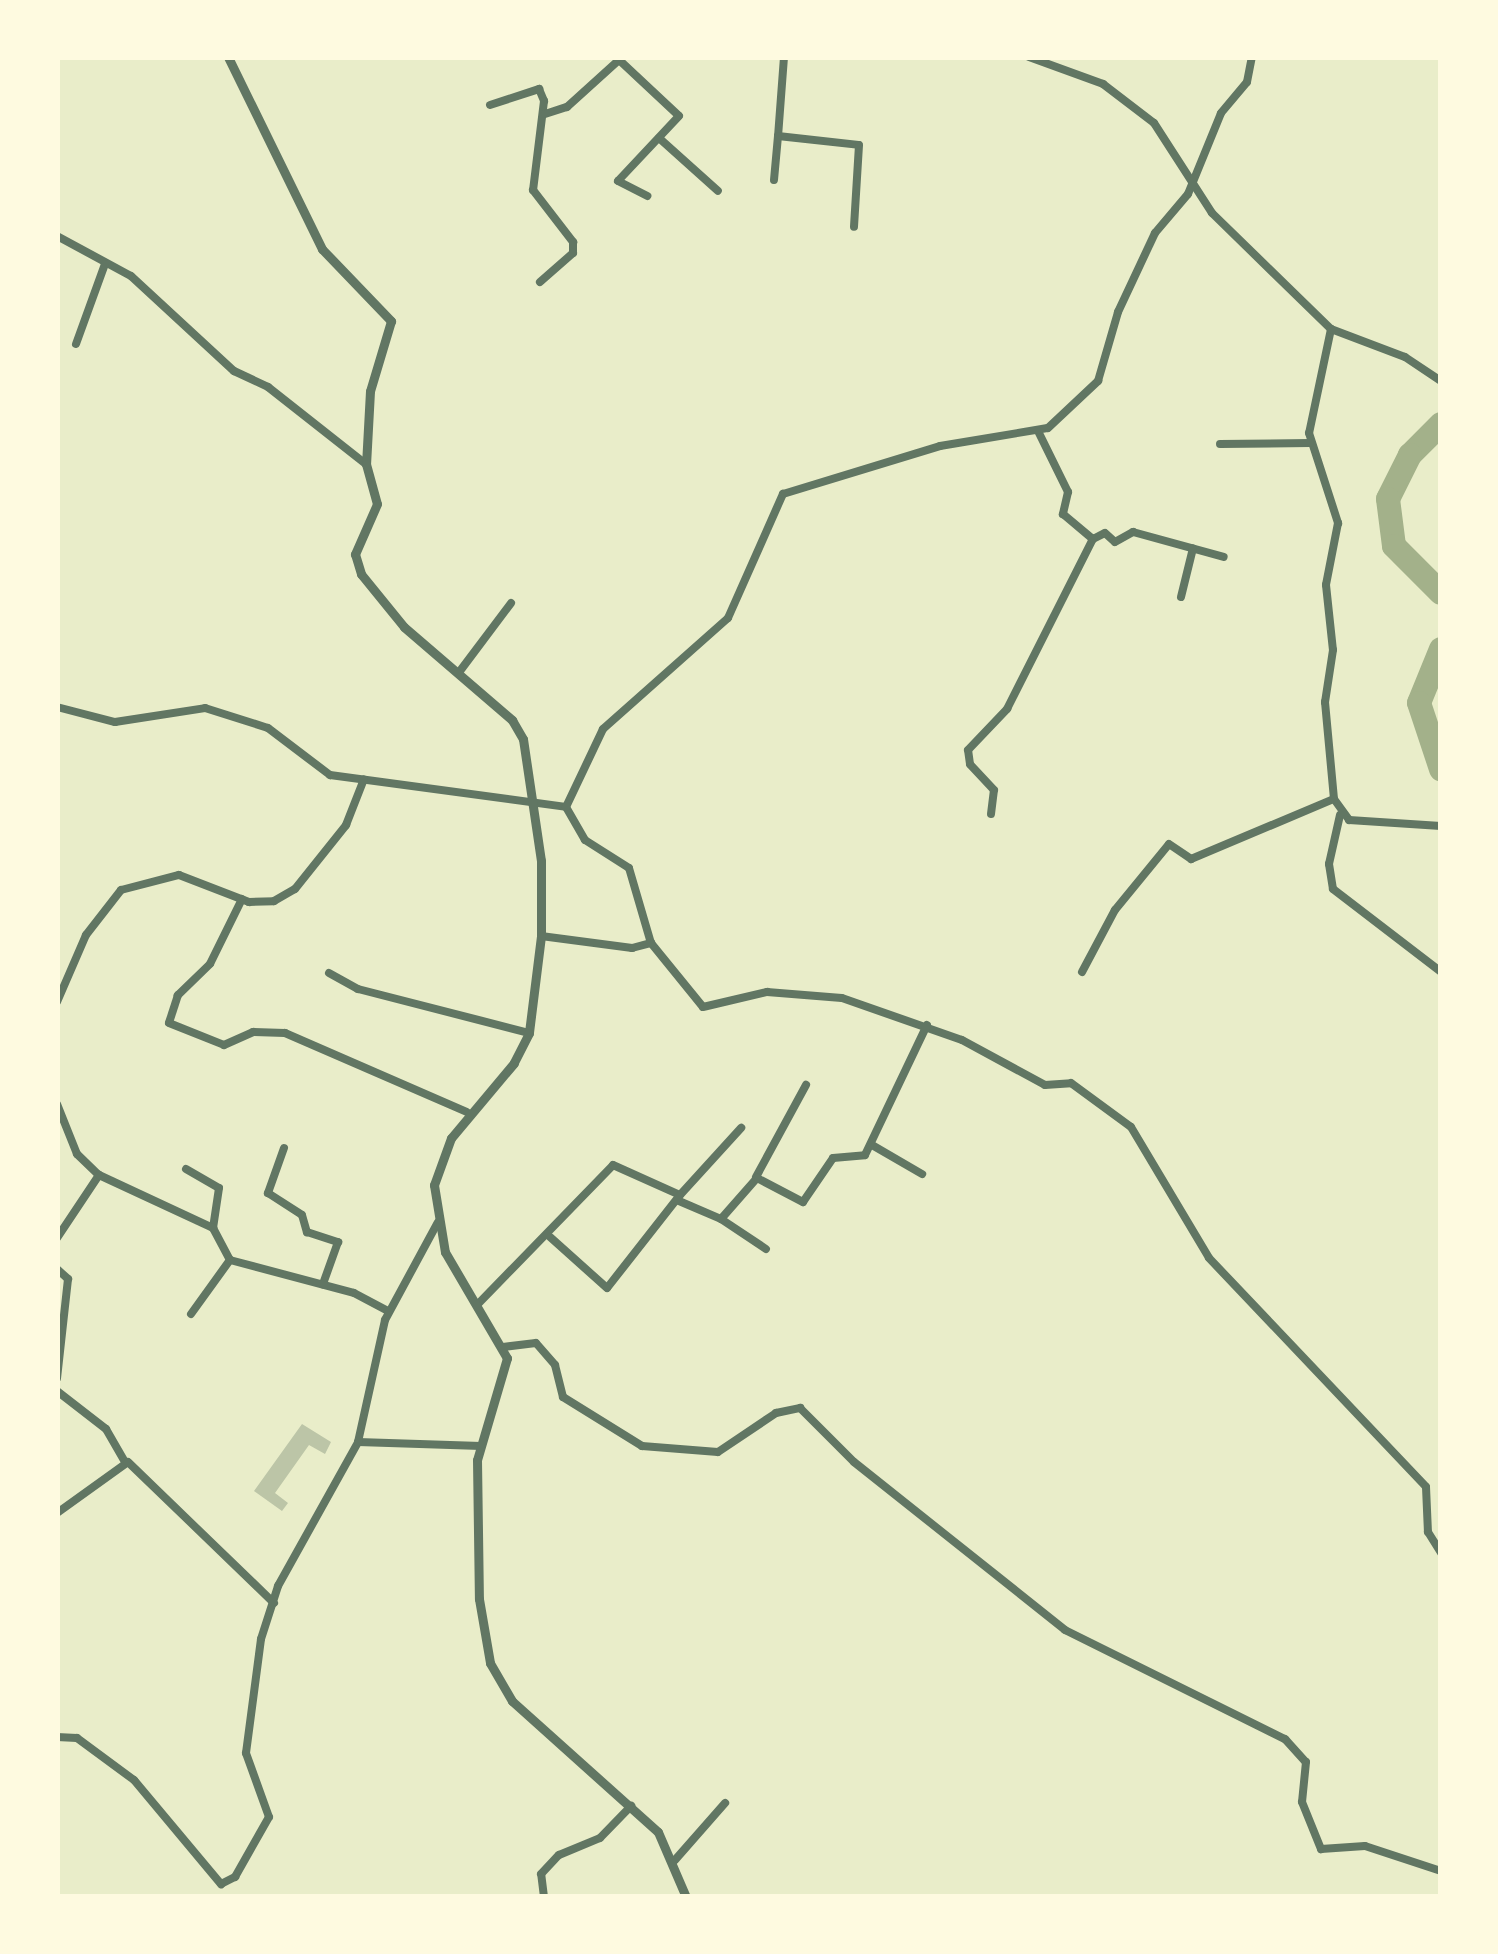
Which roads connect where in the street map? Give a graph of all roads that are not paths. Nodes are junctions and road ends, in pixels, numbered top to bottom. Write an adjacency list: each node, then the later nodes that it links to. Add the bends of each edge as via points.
1 (228, 57): 24 (street, via 322,249 391,321 370,391)
2 (784, 57): 8 (street)
3 (1030, 57): 11 (street, via 1120,93 1175,146)
4 (1252, 57): 11 (street, via 1247,82 1221,113)
5 (617, 58): 7 (street, via 567,107); 9 (street, via 679,116)
6 (490, 105): 7 (street, via 539,89)
7 (545, 113): 17 (street, via 532,190 573,242 573,253)
8 (778, 136): 10 (street); 14 (street, via 859,145)
9 (658, 138): 12 (street); 13 (street, via 618,182)
10 (774, 179)
11 (1191, 179): 18 (street, via 1212,213); 21 (street, via 1118,311 1104,372)
12 (718, 190)
13 (647, 196)
14 (854, 227)
15 (57, 236): 16 (street)
16 (105, 264): 19 (street); 24 (street, via 131,276 234,371 268,387)
17 (541, 281)
18 (1331, 329): 20 (street, via 1406,357); 22 (street)
19 (76, 344)
20 (1441, 381)
21 (1038, 431): 25 (street, via 1068,492 1063,514); 35 (street, via 940,446 783,494 728,619 603,729)
22 (1310, 443): 23 (street); 33 (street, via 1337,523 1326,585 1333,650 1324,702)
23 (1220, 444)
24 (366, 464): 30 (street, via 377,504 355,554 361,574 404,627)
25 (1094, 539): 26 (street, via 1105,533 1115,542 1132,532); 36 (street, via 1007,709 968,750 994,790)
26 (1192, 548): 27 (street); 28 (street)
27 (1224, 557)
28 (1181, 597)
29 (511, 603): 30 (street)
30 (460, 671): 34 (street, via 520,730)
31 (57, 707): 32 (street, via 115,722 183,706 216,710 268,728 330,775)
32 (364, 779): 34 (street); 39 (street, via 346,825 295,889 267,903)
33 (1334, 800): 37 (street); 42 (street, via 1191,859 1169,844 1114,910)
34 (533, 801): 35 (street); 40 (street)
35 (566, 807): 41 (street, via 585,840 628,868)
36 (991, 814)
37 (1340, 815): 38 (street, via 1382,826); 43 (street, via 1329,864 1333,889)
38 (1441, 826)
39 (242, 899): 45 (street, via 179,875 122,890 86,935); 50 (street, via 210,964 178,995 169,1023 224,1045 246,1033 285,1033)
40 (542, 936): 41 (street, via 632,948); 47 (street)
41 (651, 943): 46 (street, via 703,1007 767,992 824,994)
42 (1082, 972)
43 (1441, 972)
44 (329, 973): 47 (street, via 358,989)
45 (57, 1002)
46 (928, 1025): 52 (street); 78 (street, via 1045,1085 1070,1083 1131,1127 1148,1145 1173,1208 1420,1480 1428,1532)
47 (529, 1033): 50 (street, via 504,1076)
48 (806, 1085): 57 (street)
49 (57, 1104): 55 (street, via 77,1154)
50 (467, 1112): 60 (street, via 436,1172)
51 (741, 1128): 58 (street)
52 (872, 1145): 56 (street); 57 (street, via 860,1159 832,1158 802,1202)
53 (284, 1148): 67 (street, via 268,1192 302,1215 307,1232 338,1242)
54 (186, 1169): 61 (street, via 219,1188)
55 (99, 1174): 61 (street); 62 (street)
56 (922, 1174)
57 (755, 1178): 59 (street)
58 (680, 1198): 59 (street); 63 (street, via 615,1165); 63 (street, via 607,1288)
59 (721, 1219): 64 (street)
60 (438, 1222): 68 (street, via 445,1252); 69 (street)
61 (213, 1228): 65 (street)
62 (57, 1238)
63 (550, 1238): 68 (street)
64 (766, 1249)
65 (230, 1260): 67 (street); 70 (street)
66 (57, 1269): 72 (street, via 68,1279)
67 (323, 1284): 69 (street)
68 (477, 1305): 71 (street)
69 (388, 1311): 74 (street)
70 (191, 1315)
71 (503, 1347): 75 (street, via 508,1372); 84 (street, via 536,1343 555,1365 563,1397 658,1449 718,1452 776,1413 800,1408 854,1462 1073,1636 1285,1739 1306,1762 1302,1802 1321,1849 1365,1846)
72 (57, 1378)
73 (57, 1391): 76 (street, via 120,1444)
74 (358, 1442): 75 (street); 79 (street)
75 (482, 1446): 82 (street, via 479,1599 495,1678)
76 (124, 1460): 77 (street); 79 (street)
77 (57, 1513)
78 (1441, 1553)
79 (274, 1603): 80 (street, via 246,1754 269,1817 229,1885 134,1780 77,1738)
80 (57, 1737)
81 (725, 1803): 83 (street)
82 (631, 1806): 83 (street); 85 (street, via 600,1838 559,1856 542,1874)
83 (675, 1860): 86 (street)
84 (1441, 1871)
85 (544, 1897)
86 (686, 1897)

